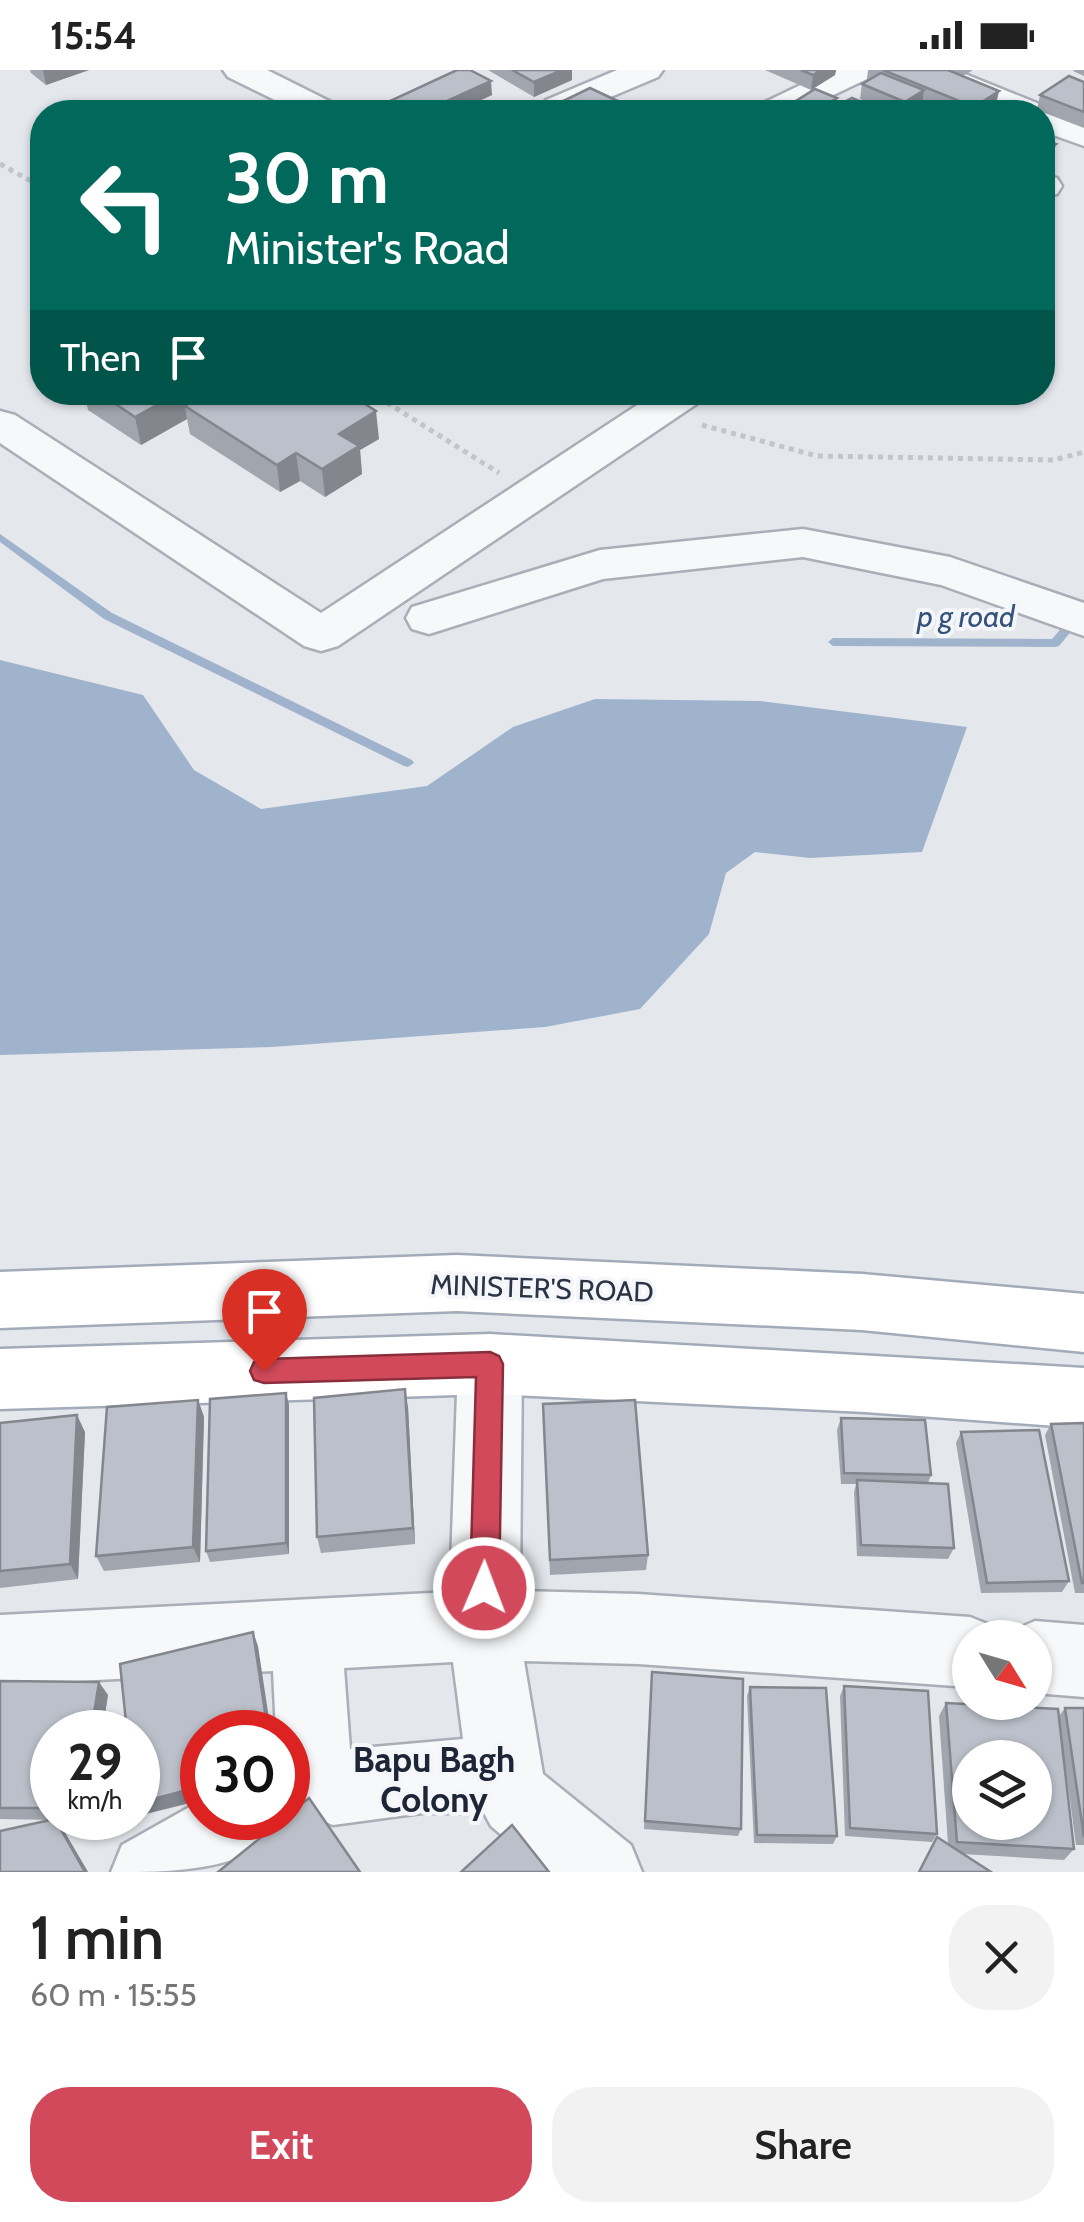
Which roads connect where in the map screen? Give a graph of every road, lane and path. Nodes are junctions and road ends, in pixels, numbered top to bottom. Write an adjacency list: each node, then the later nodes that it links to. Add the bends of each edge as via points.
1 (240, 70): 6 (street)
2 (860, 70): 5 (street)
3 (925, 70): 10 (street)
4 (642, 71): 7 (street)
5 (824, 88): 8 (street); 9 (street)
6 (301, 100)
7 (574, 100)
8 (798, 100)
9 (852, 100)
10 (1000, 100)
11 (1055, 123): 12 (street)
12 (1084, 135)
13 (0, 164): 14 (path)
14 (30, 180)
15 (390, 405): 20 (path)
16 (668, 405): 20 (street)
17 (677, 405): 19 (path, via 818,456 1054,460)
18 (0, 424): 20 (street, via 321,635)
19 (1084, 452)
20 (529, 493)
21 (1063, 613): 22 (street, via 950,572 803,543 600,566)
22 (429, 618)
23 (0, 1300): 24 (main road, MINISTER'S ROAD, via 458,1283 862,1302)
24 (1084, 1323)
25 (490, 1364): 26 (main road); 27 (main road); 28 (street)
26 (0, 1379)
27 (1084, 1398)
28 (484, 1625): 29 (street); 31 (street); 35 (street)
29 (306, 1634): 30 (street); 34 (street)
30 (0, 1650)
31 (952, 1651)
32 (1052, 1658): 33 (street)
33 (1084, 1660)
34 (303, 1710)
35 (504, 1776): 36 (street); 39 (street, via 518,1800)
36 (310, 1786)
37 (206, 1840): 38 (street)
38 (149, 1872)
39 (604, 1872)

